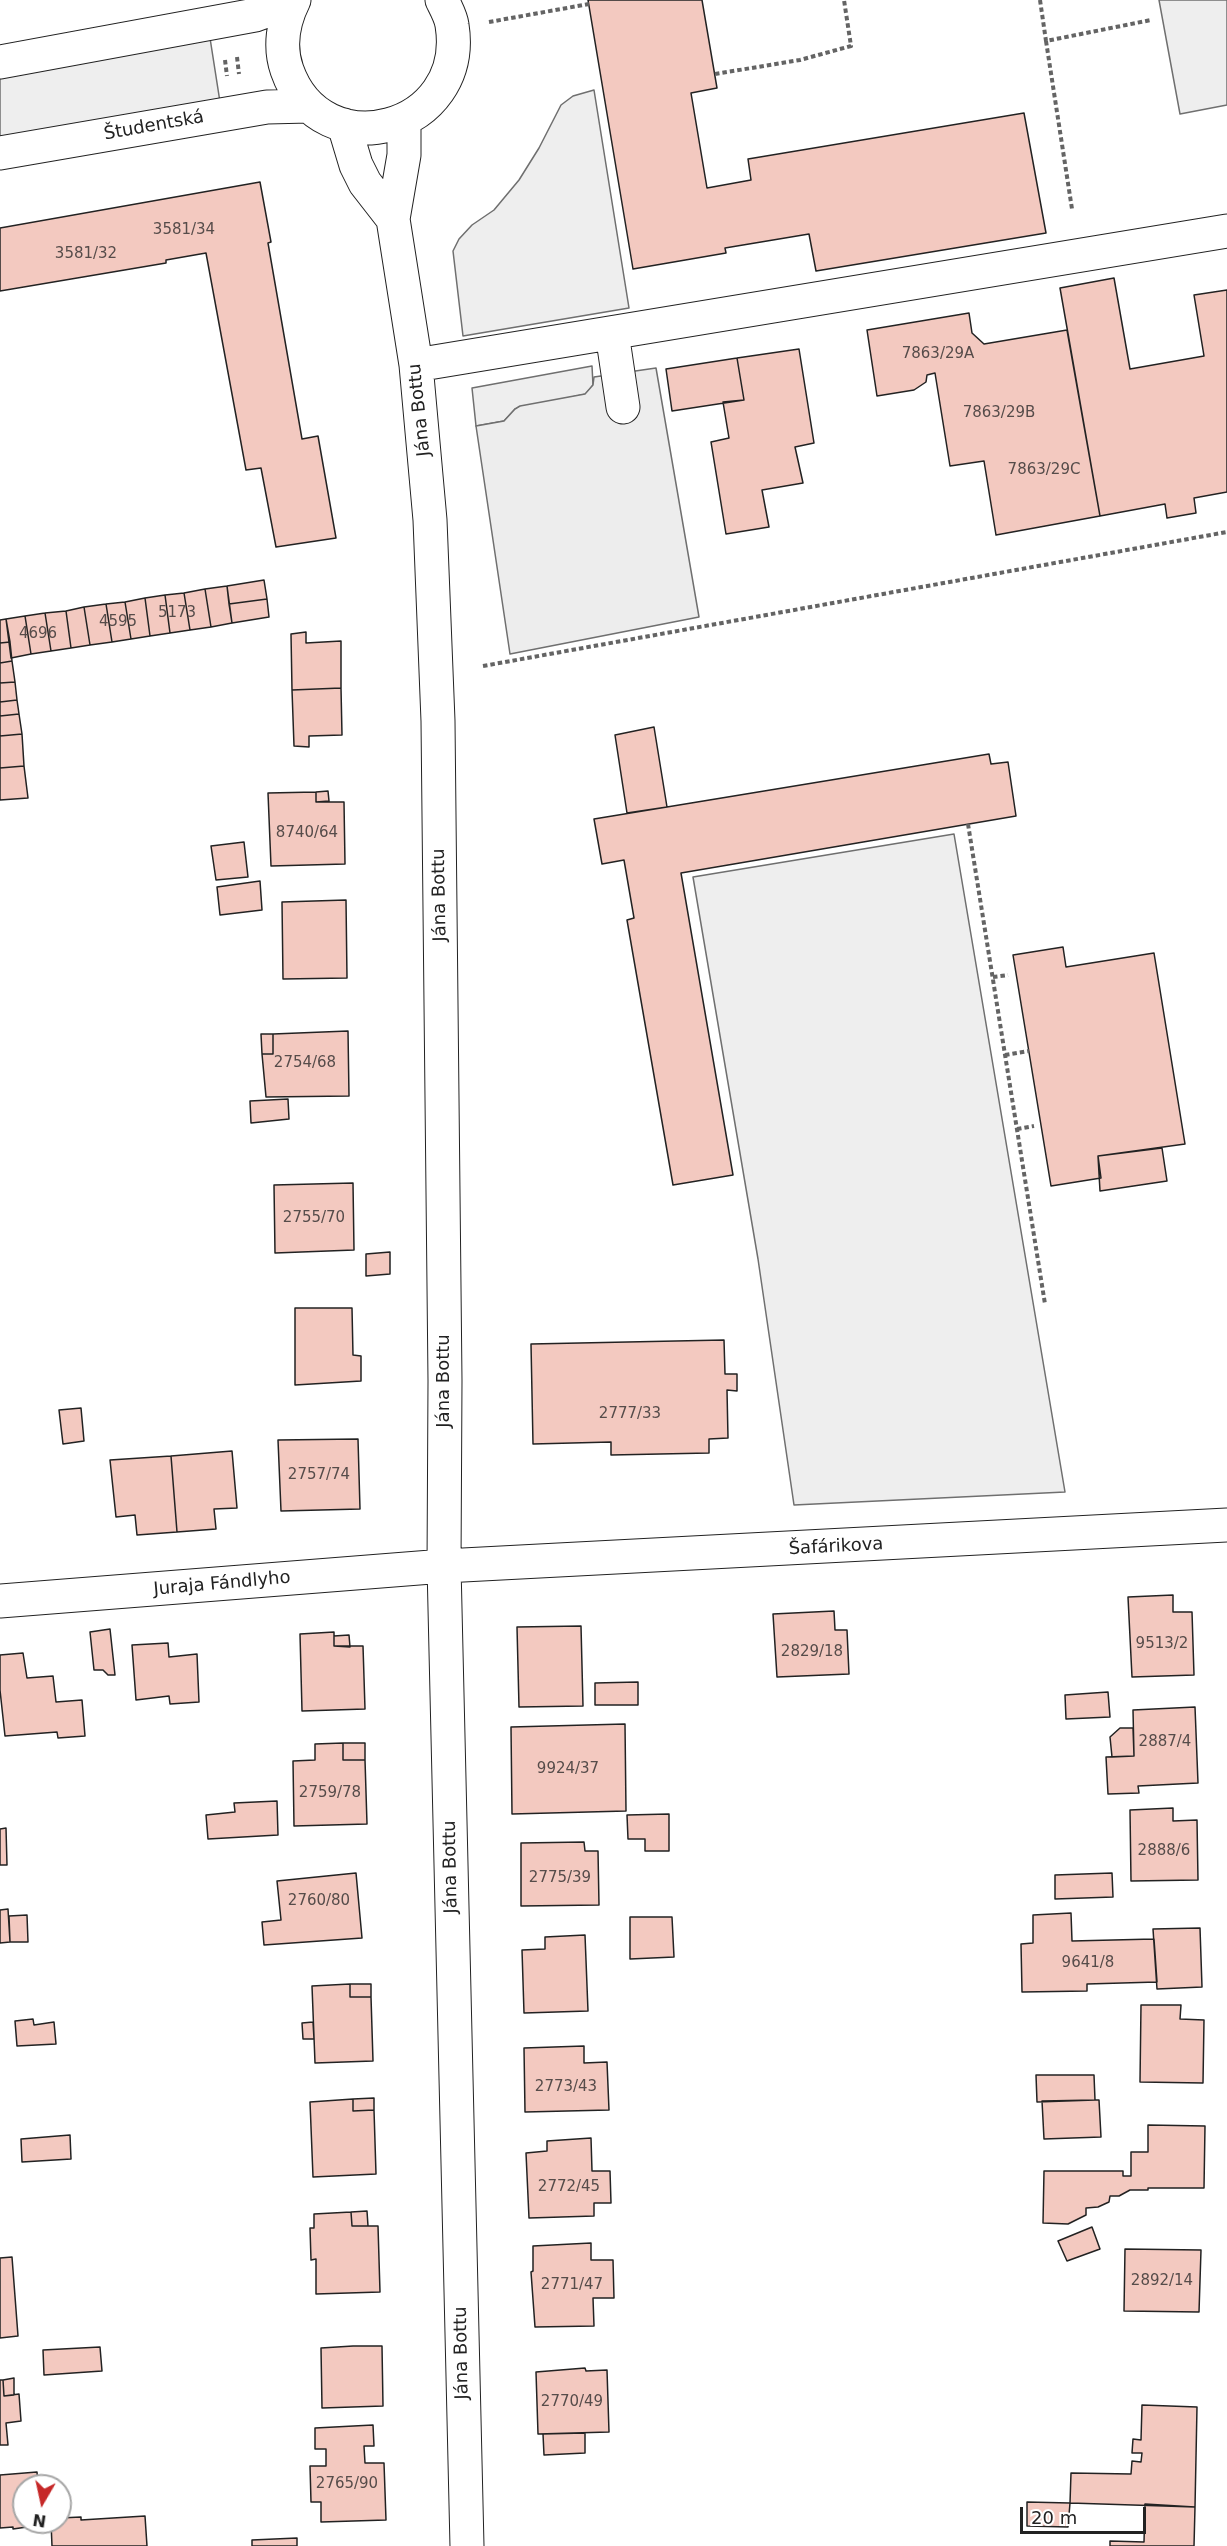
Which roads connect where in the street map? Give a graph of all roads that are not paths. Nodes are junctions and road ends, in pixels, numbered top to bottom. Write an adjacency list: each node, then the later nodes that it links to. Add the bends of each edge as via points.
1 (442, 0): 5 (street, via 452,23 454,51 447,77 433,100)
2 (293, 1): 3 (street, via 255,15); 4 (street, via 283,29 283,58 292,84)
3 (0, 62)
4 (309, 106): 6 (street); 7 (street, Študentská, via 267,107)
5 (404, 121): 6 (street, via 386,127); 8 (street, Jána Bottu, via 405,155)
6 (344, 125): 8 (street, Jána Bottu, via 360,174)
7 (0, 153)
8 (393, 219): 11 (street, Jána Bottu)
9 (1227, 231): 10 (street)
10 (612, 333): 11 (street); 12 (street)
11 (416, 365): 14 (street, Jána Bottu, via 430,520 438,722)
12 (623, 407)
13 (1227, 1526): 14 (street, Šafárikova)
14 (444, 1566): 15 (street, Juraja Fándlyho); 16 (street, Jána Bottu)
15 (0, 1601)
16 (467, 2546)

